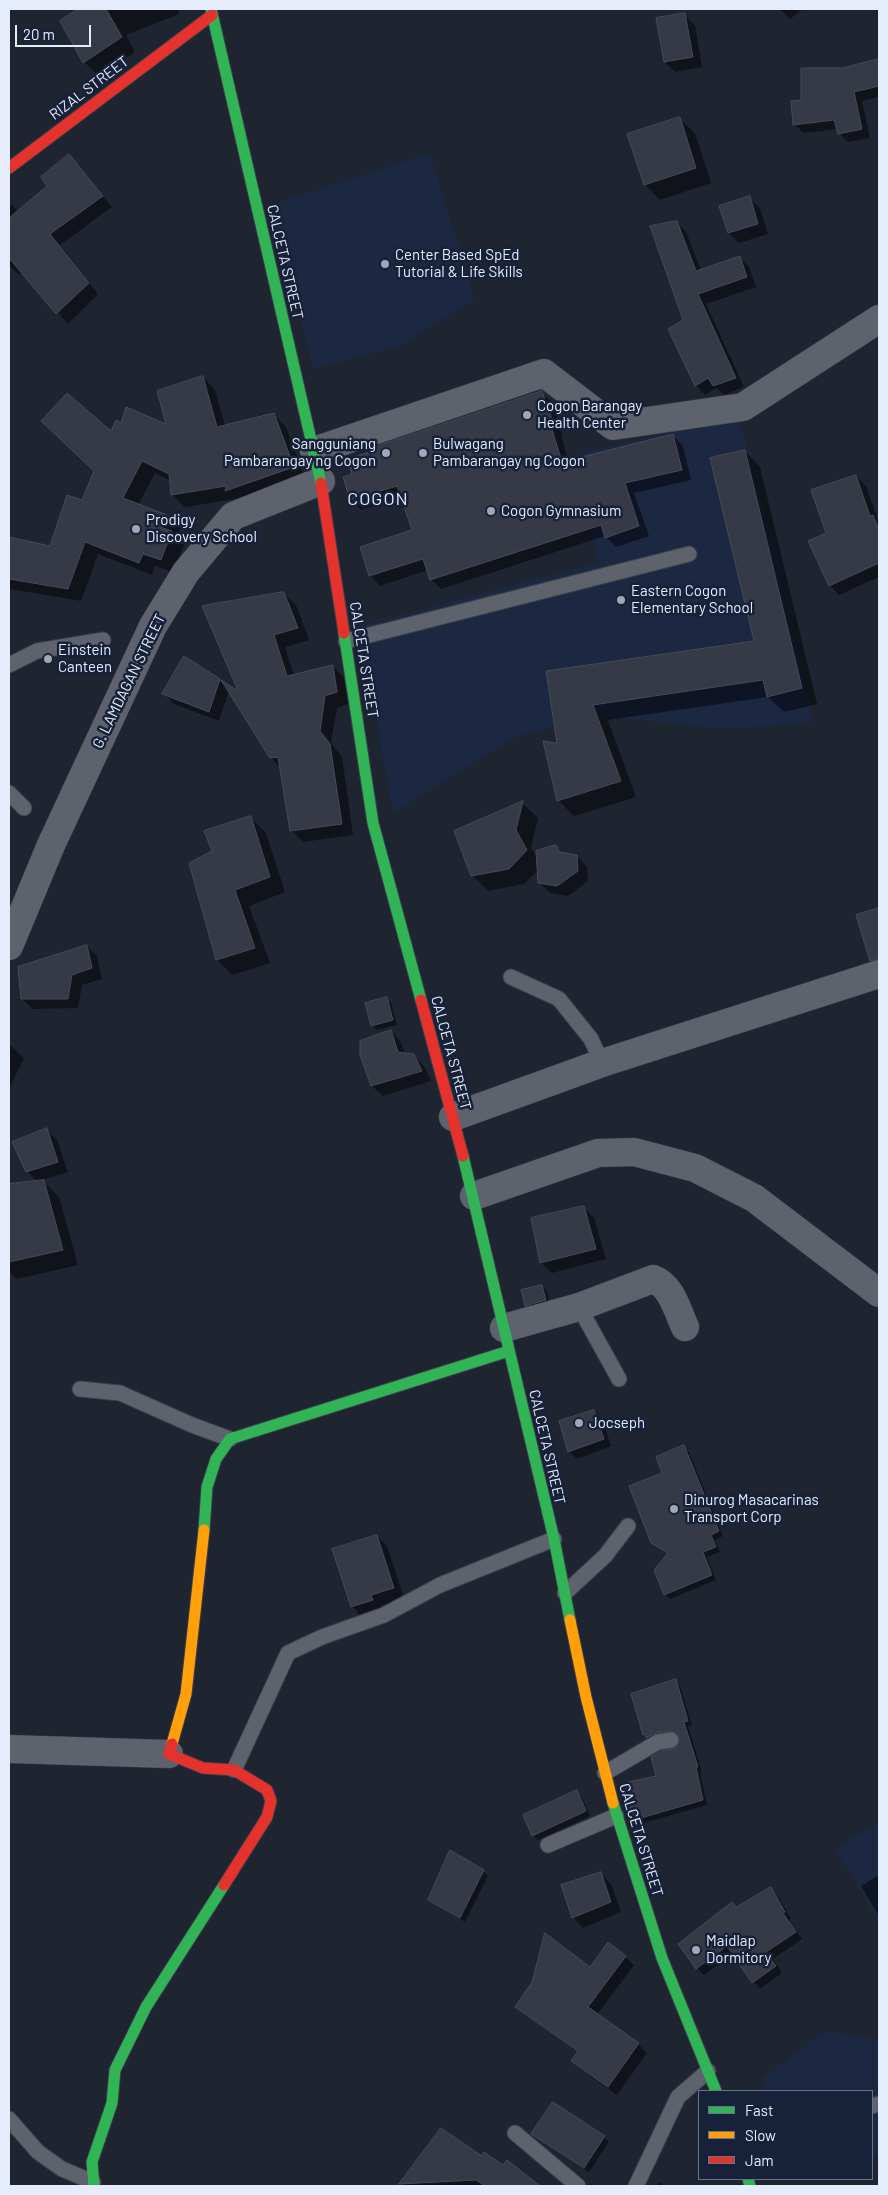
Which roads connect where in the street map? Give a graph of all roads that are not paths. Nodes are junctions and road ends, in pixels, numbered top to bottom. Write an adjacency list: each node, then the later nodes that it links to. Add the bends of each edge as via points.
1 (217, 11): 2 (main road, RIZAL STREET); 4 (main road, CALCETA STREET)
2 (9, 168)
3 (879, 319): 4 (street, via 743,407 613,426 544,374)
4 (314, 452): 5 (main road, CALCETA STREET)
5 (321, 481): 8 (main road, CALCETA STREET); 12 (street, G. LAMDAGAN STREET, via 232,516 186,572 153,626 50,845)
6 (689, 554): 8 (lane)
7 (102, 640): 9 (lane, via 37,651)
8 (346, 641): 16 (main road, CALCETA STREET, via 373,823)
9 (9, 666)
10 (9, 793): 11 (lane)
11 (24, 808)
12 (9, 946)
13 (879, 974): 15 (street)
14 (510, 977): 15 (lane, via 559,999 591,1039)
15 (602, 1063): 16 (street)
16 (453, 1117): 17 (main road, CALCETA STREET)
17 (474, 1196): 18 (street, via 598,1154 634,1152 694,1168 754,1198); 21 (main road, CALCETA STREET)
18 (879, 1292)
19 (579, 1308): 20 (street, via 653,1279 667,1289); 21 (street); 22 (lane)
20 (685, 1327)
21 (506, 1340): 24 (main road, via 386,1391); 26 (main road, CALCETA STREET)
22 (619, 1379)
23 (80, 1389): 24 (lane, via 120,1392)
24 (230, 1439): 30 (main road, via 216,1459 207,1487 186,1694)
25 (628, 1526): 27 (lane, via 605,1556)
26 (554, 1539): 27 (main road, CALCETA STREET); 31 (lane, via 440,1585 384,1615 288,1653)
27 (564, 1593): 32 (main road, CALCETA STREET)
28 (671, 1740): 32 (lane, via 658,1742)
29 (9, 1749): 30 (street)
30 (169, 1754): 31 (main road, via 203,1768)
31 (234, 1770): 39 (main road, via 267,1790 271,1801 267,1817 146,2007 115,2070 112,2103 92,2162)
32 (606, 1773): 33 (main road, CALCETA STREET)
33 (616, 1816): 34 (lane); 35 (main road, CALCETA STREET, via 662,1958)
34 (548, 1845)
35 (708, 2071): 36 (main road, CALCETA STREET); 41 (lane, via 678,2097)
36 (716, 2090)
37 (9, 2119): 39 (lane, via 38,2152 62,2169)
38 (515, 2132): 40 (lane)
39 (93, 2184)
40 (578, 2186)
41 (636, 2186)

